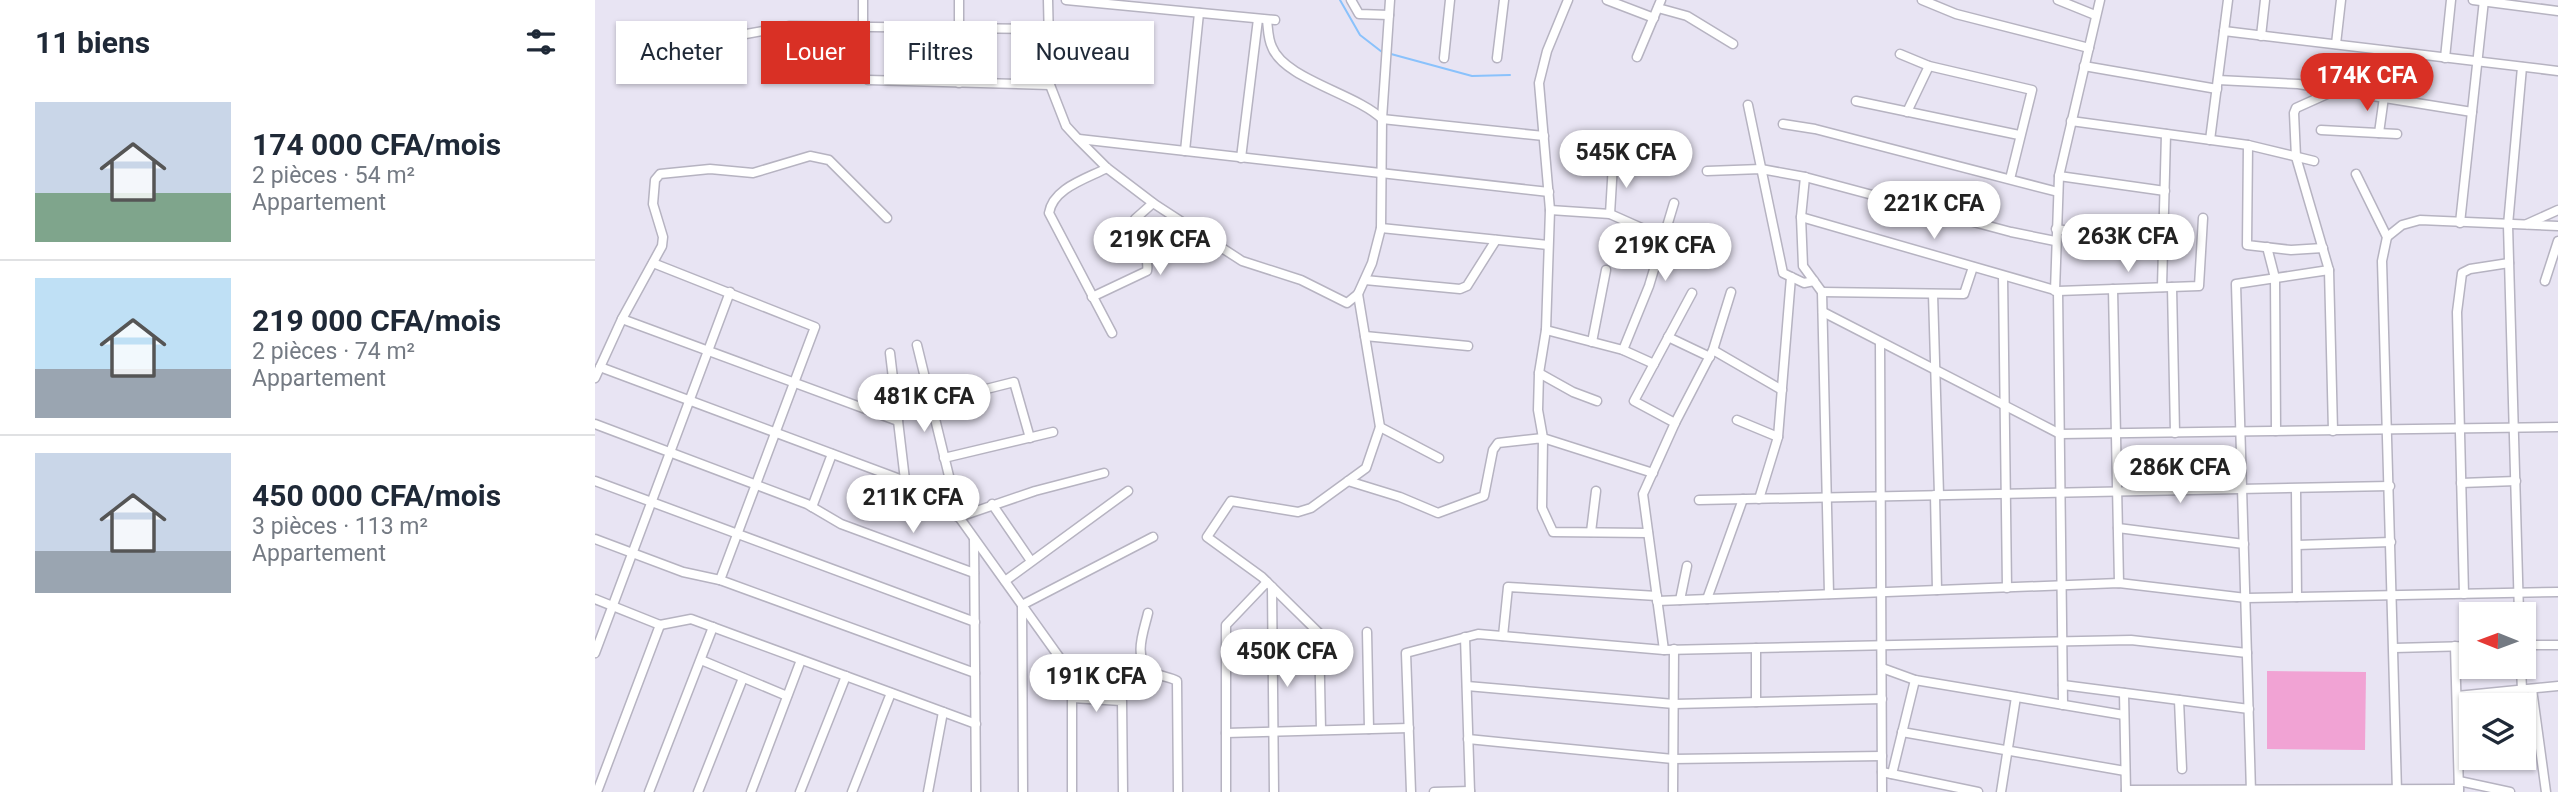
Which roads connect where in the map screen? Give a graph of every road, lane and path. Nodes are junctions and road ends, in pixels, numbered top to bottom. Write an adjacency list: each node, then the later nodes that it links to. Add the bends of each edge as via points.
1 (863, 0): 27 (street)
2 (959, 0): 28 (street)
3 (1048, 0): 29 (street)
4 (1066, 0): 22 (street)
5 (1352, 0): 23 (street, via 1359,14)
6 (1390, 0): 23 (street)
7 (1450, 0): 38 (street)
8 (1504, 0): 39 (street)
9 (1568, 0): 63 (street, via 1539,83)
10 (1607, 0): 25 (street)
11 (1922, 0): 34 (street, via 1955,14)
12 (2057, 0): 24 (street)
13 (2100, 0): 24 (street)
14 (2228, 0): 30 (street)
15 (2265, 0): 31 (street)
16 (2341, 0): 33 (street)
17 (2451, 0): 40 (street)
18 (2473, 0): 19 (street)
19 (2484, 1): 21 (street); 41 (street)
20 (1660, 4): 25 (street); 32 (street)
21 (2558, 10)
22 (1199, 13): 26 (street); 67 (street)
23 (1389, 15): 55 (street)
24 (2095, 15): 34 (street)
25 (1654, 18): 37 (street)
26 (1267, 20): 55 (street, via 1278,57 1304,76 1364,104); 69 (street)
27 (863, 21)
28 (959, 21)
29 (1048, 21)
30 (2224, 31): 31 (street); 47 (street)
31 (2262, 36): 33 (street)
32 (1733, 44)
33 (2336, 44): 35 (street)
34 (2089, 48): 43 (street)
35 (2388, 51): 40 (street); 49 (street)
36 (1900, 54): 42 (street)
37 (1637, 57)
38 (1444, 58)
39 (1497, 58)
40 (2445, 58): 41 (street)
41 (2477, 61): 44 (street); 54 (street)
42 (1929, 66): 53 (street); 62 (street, via 2032,90)
43 (2084, 66): 47 (street); 56 (street)
44 (2522, 67): 45 (street); 92 (street)
45 (2558, 71)
46 (997, 84): 48 (street)
47 (2217, 84): 49 (street, via 2298,84); 65 (street)
48 (1050, 85): 64 (street, via 1066,126)
49 (2336, 90): 50 (street); 68 (street, via 2296,108)
50 (2384, 97): 54 (street); 59 (street)
51 (1856, 102): 53 (street)
52 (1748, 105): 73 (street)
53 (1907, 112): 62 (street)
54 (2472, 112): 91 (street)
55 (1382, 119): 63 (street); 75 (street)
56 (2071, 121): 60 (street); 77 (street)
57 (1783, 124): 79 (street)
58 (2321, 130): 59 (street)
59 (2379, 133): 61 (street)
60 (2166, 134): 65 (street); 80 (street)
61 (2397, 134)
62 (2019, 135): 79 (street)
63 (1544, 136): 81 (street)
64 (1078, 139): 67 (street); 72 (street)
65 (2210, 140): 66 (street)
66 (2248, 145): 68 (street); 104 (street, via 2246,245)
67 (1185, 151): 69 (street)
68 (2295, 157): 70 (street); 105 (street)
69 (1241, 158): 75 (street)
70 (2314, 161)
71 (1613, 164): 87 (street)
72 (1107, 168): 83 (street); 126 (street, via 1058,194 1051,201 1049,214)
73 (1761, 169): 74 (street); 78 (street); 111 (street, via 1783,273)
74 (1707, 171)
75 (1382, 174): 81 (street); 95 (street)
76 (2356, 174): 97 (street)
77 (2059, 176): 80 (street); 82 (street)
78 (1805, 177): 88 (street); 100 (street)
79 (2010, 179): 82 (street)
80 (2165, 191): 102 (street)
81 (1549, 192): 85 (street)
82 (2058, 192): 96 (street)
83 (1153, 203): 124 (street, via 1242,261 1301,280 1347,303); 126 (street, via 1135,219 1134,231 1147,271)
84 (1675, 203): 98 (street)
85 (1550, 210): 87 (street); 103 (street)
86 (2558, 210): 93 (street)
87 (1610, 214): 98 (street)
88 (1801, 217): 108 (street); 115 (street, via 1803,266)
89 (887, 218): 106 (street, via 822,157 795,159 753,173 710,169 660,174 655,180 653,204 663,237)
90 (2203, 219): 117 (street, via 2199,286)
91 (2460, 222): 92 (street); 97 (street, via 2420,220 2402,225)
92 (2508, 225): 93 (street); 107 (street)
93 (2524, 225): 94 (street)
94 (2558, 226)
95 (1381, 228): 99 (street); 114 (street)
96 (2056, 229): 100 (street); 102 (street)
97 (2387, 237): 161 (street, via 2382,261)
98 (1664, 238): 138 (street)
99 (1496, 240): 103 (street); 114 (street, via 1467,286 1460,289)
100 (2055, 241): 119 (street)
101 (2558, 242): 116 (street)
102 (2164, 244): 117 (street)
103 (1548, 245): 129 (street)
104 (2267, 247): 105 (street); 113 (street)
105 (2323, 248): 110 (street)
106 (653, 263): 120 (street); 128 (street)
107 (2509, 263): 158 (street); 159 (street, via 2470,269 2460,279)
108 (1972, 267): 112 (street); 125 (street, via 1964,294)
109 (1606, 270): 133 (street)
110 (2329, 270): 113 (street); 160 (street)
111 (1791, 276): 115 (street, via 1804,283); 147 (street)
112 (2003, 276): 119 (street); 151 (street)
113 (2275, 278): 162 (street); 164 (street, via 2237,284)
114 (1365, 279): 124 (street)
115 (1814, 281): 122 (street)
116 (2545, 281)
117 (2167, 287): 118 (street); 167 (street)
118 (2113, 289): 119 (street); 166 (street)
119 (2056, 291): 168 (street)
120 (730, 292): 137 (street); 146 (street, via 815,327)
121 (1731, 292): 140 (street)
122 (1822, 292): 125 (street); 127 (street)
123 (1692, 293): 132 (street)
124 (1358, 294): 131 (street)
125 (1933, 294): 143 (street)
126 (1092, 297): 130 (street)
127 (1823, 312): 134 (street); 194 (street)
128 (622, 319): 137 (street); 142 (street)
129 (1546, 330): 133 (street); 144 (street)
130 (1112, 333)
131 (1365, 336): 136 (street); 156 (street)
132 (1668, 337): 140 (street); 141 (street)
133 (1592, 342): 138 (street)
134 (1881, 342): 143 (street); 193 (street)
135 (917, 345): 150 (street)
136 (1468, 346)
137 (709, 350): 146 (street); 148 (street)
138 (1623, 351): 141 (street)
139 (890, 353): 152 (street)
140 (1712, 354): 147 (street); 154 (street)
141 (1654, 364): 154 (street, via 1634,401)
142 (600, 367): 145 (street); 148 (street)
143 (1935, 370): 151 (street); 192 (street)
144 (1539, 373): 149 (street); 171 (street)
145 (595, 378)
146 (795, 382): 152 (street); 165 (street)
147 (1782, 390): 169 (street)
148 (689, 401): 165 (street); 172 (street)
149 (1597, 401)
150 (931, 403): 170 (street, via 1014,382); 174 (street)
151 (2004, 406): 168 (street); 191 (street)
152 (898, 421): 179 (street)
153 (1737, 421): 169 (street)
154 (1675, 423): 177 (street)
155 (595, 424): 172 (street)
156 (1380, 427): 175 (street); 180 (street, via 1366,468)
157 (2558, 427): 158 (street)
158 (2514, 428): 159 (street); 181 (street)
159 (2460, 429): 161 (street); 182 (street)
160 (2333, 430): 161 (street); 162 (street)
161 (2389, 430): 184 (street)
162 (2276, 431): 164 (street)
163 (1053, 432): 170 (street)
164 (2241, 432): 167 (street); 188 (street)
165 (775, 433): 173 (street); 183 (street)
166 (2116, 433): 167 (street); 168 (street); 187 (street)
167 (2175, 433)
168 (2060, 434): 190 (street)
169 (1779, 437): 196 (street)
170 (1030, 438): 174 (street)
171 (1543, 438): 177 (street); 180 (street, via 1498,443 1484,496 1438,513); 203 (street, via 1546,523 1553,532)
172 (670, 452): 183 (street); 198 (street)
173 (832, 454): 179 (street); 200 (street)
174 (944, 458): 201 (street)
175 (1439, 458)
176 (1104, 473): 199 (street)
177 (1653, 473): 204 (street, via 1643,495)
178 (595, 481): 198 (street)
179 (905, 481): 201 (street, via 907,497)
180 (1348, 481): 219 (street, via 1298,512 1231,501 1207,537)
181 (2516, 481): 182 (street); 224 (street)
182 (2461, 483): 227 (street)
183 (756, 485): 200 (street); 205 (street)
184 (2390, 486): 185 (street); 209 (street)
185 (2296, 489): 188 (street); 211 (street)
186 (1596, 491): 203 (street)
187 (2117, 491): 188 (street); 190 (street); 202 (street)
188 (2242, 491): 210 (street)
189 (1128, 492): 213 (street)
190 (2060, 492): 191 (street); 220 (street)
191 (2006, 494): 192 (street); 221 (street)
192 (1937, 495): 193 (street); 222 (street)
193 (1881, 496): 194 (street); 223 (street)
194 (1827, 498): 196 (street); 226 (street)
195 (1743, 499): 196 (street); 197 (street); 233 (street)
196 (1759, 499)
197 (1699, 500)
198 (652, 502): 205 (street); 212 (street)
199 (992, 504): 201 (street); 213 (street)
200 (812, 507): 215 (street, via 841,524)
201 (958, 517): 208 (street)
202 (2117, 528): 210 (street); 218 (street)
203 (1591, 532): 204 (street)
204 (1648, 533): 232 (street)
205 (737, 534): 216 (street); 239 (street)
206 (1153, 537): 236 (street)
207 (595, 539): 212 (street)
208 (974, 539): 215 (street); 217 (street)
209 (2391, 542): 211 (street); 228 (street)
210 (2244, 544): 230 (street)
211 (2297, 545): 229 (street)
212 (632, 553): 216 (street); 237 (street)
213 (1031, 561): 217 (street)
214 (1687, 566): 234 (street)
215 (974, 573): 239 (street)
216 (720, 580): 260 (street)
217 (1005, 581): 236 (street)
218 (2119, 583): 220 (street); 230 (street)
219 (1270, 585): 287 (street, via 1319,633); 288 (street); 290 (street, via 1226,625)
220 (2062, 586): 221 (street); 245 (street)
221 (2007, 588): 222 (street)
222 (1937, 590): 223 (street)
223 (1881, 592): 226 (street); 246 (street)
224 (2519, 592): 225 (street); 227 (street); 235 (street)
225 (2558, 592)
226 (1829, 594): 233 (street)
227 (2463, 594): 228 (street)
228 (2392, 595): 229 (street); 252 (street)
229 (2297, 597): 230 (street)
230 (2246, 598): 256 (street)
231 (595, 599): 237 (street)
232 (1657, 599): 234 (street); 243 (street, via 1509,587); 254 (street)
233 (1707, 599): 234 (street)
234 (1680, 600)
235 (2519, 602)
236 (1022, 605): 275 (street, via 1072,675); 315 (street)
237 (613, 606): 240 (street); 255 (street)
238 (1148, 613): 318 (street, via 1140,645 1143,661 1154,673 1177,681)
239 (975, 622): 260 (street)
240 (660, 625): 241 (street, via 691,619); 307 (street)
241 (713, 627): 257 (street); 258 (street)
242 (1367, 632): 286 (street)
243 (1503, 636): 244 (street); 254 (street)
244 (1465, 637): 267 (street); 285 (street, via 1406,653)
245 (2063, 641): 246 (street); 256 (street, via 2131,640); 265 (street)
246 (1882, 645): 251 (street); 259 (street)
247 (2536, 645): 248 (street)
248 (2558, 645)
249 (2455, 646): 250 (street); 252 (street); 273 (street)
250 (2459, 646)
251 (1756, 648): 253 (street); 278 (street)
252 (2394, 648): 300 (street)
253 (1674, 649): 254 (street); 279 (street)
254 (1664, 650)
255 (595, 651)
256 (2247, 653): 281 (street)
257 (701, 660): 262 (street); 308 (street)
258 (801, 660): 261 (street); 272 (street)
259 (1882, 668): 264 (street); 276 (street)
260 (975, 673): 284 (street)
261 (846, 676): 270 (street); 311 (street)
262 (743, 678): 272 (street); 309 (street)
263 (2522, 679): 269 (street)
264 (1915, 680): 274 (street); 289 (street)
265 (2063, 684): 271 (street); 280 (street)
266 (2558, 685): 268 (street)
267 (1467, 686): 279 (street); 291 (street)
268 (2532, 689): 269 (street); 328 (street)
269 (2522, 690): 273 (street)
270 (891, 693): 282 (street); 312 (street)
271 (2124, 693): 277 (street); 283 (street)
272 (787, 696): 310 (street)
273 (2456, 696): 299 (street)
274 (2016, 697): 280 (street); 292 (street)
275 (1072, 698): 316 (street); 317 (street, via 1122,701)
276 (1882, 699): 278 (street); 293 (street)
277 (2179, 700): 281 (street); 295 (street)
278 (1756, 702): 279 (street)
279 (1674, 704): 294 (street)
280 (2063, 705): 283 (street)
281 (2249, 709): 304 (street)
282 (943, 712): 284 (street); 313 (street)
283 (2124, 715): 296 (street)
284 (976, 724): 314 (street)
285 (1409, 728): 286 (street); 321 (street)
286 (1369, 729): 287 (street)
287 (1321, 730): 288 (street)
288 (1273, 732): 290 (street); 320 (street)
289 (1902, 732): 292 (street); 298 (street)
290 (1226, 733): 319 (street)
291 (1468, 739): 294 (street); 301 (street)
292 (2007, 751): 296 (street); 326 (street)
293 (1882, 756): 294 (street); 297 (street)
294 (1673, 759): 323 (street)
295 (2182, 768)
296 (2125, 771): 303 (street)
297 (1882, 772): 298 (street); 324 (street)
298 (1892, 774): 302 (street)
299 (2459, 787): 300 (street); 327 (street)
300 (2397, 790): 306 (street)
301 (1470, 791): 322 (street)
302 (1963, 791): 325 (street)
303 (2126, 791): 304 (street)
304 (2251, 791): 305 (street)
305 (2304, 791): 306 (street)
306 (2347, 791)
307 (597, 792)
308 (649, 792)
309 (698, 792)
310 (751, 792)
311 (800, 792)
312 (852, 792)
313 (927, 792)
314 (976, 792)
315 (1023, 792)
316 (1072, 792)
317 (1123, 792)
318 (1178, 792)
319 (1226, 792)
320 (1274, 792)
321 (1411, 792)
322 (1434, 792)
323 (1672, 792)
324 (1882, 792)
325 (1978, 792)
326 (2001, 792)
327 (2510, 792)
328 (2546, 792)

